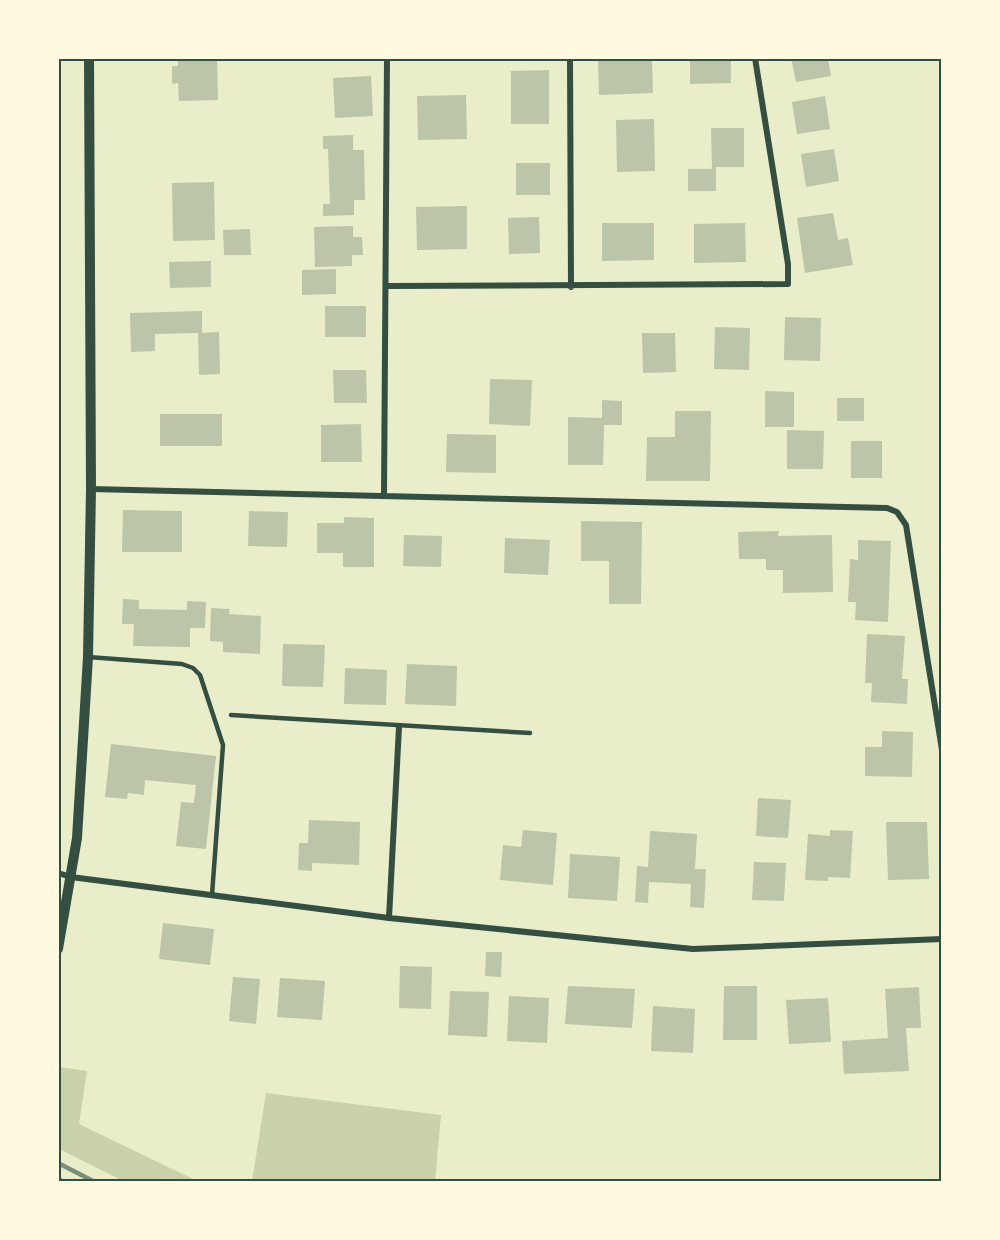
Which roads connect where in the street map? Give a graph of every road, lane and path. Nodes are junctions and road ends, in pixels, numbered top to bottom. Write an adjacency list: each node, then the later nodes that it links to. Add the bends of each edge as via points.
1 (89, 58): 7 (street)
2 (387, 58): 5 (street)
3 (570, 58): 6 (street)
4 (755, 58): 6 (street, via 788,284)
5 (387, 286): 6 (street); 8 (street)
6 (571, 287)
7 (91, 489): 8 (street); 9 (street)
8 (384, 495): 13 (street, via 887,508 897,512 906,525)
9 (88, 657): 15 (street); 16 (lane, via 182,664 200,675 223,745)
10 (231, 715): 11 (lane)
11 (399, 727): 12 (lane); 17 (street)
12 (530, 733)
13 (942, 750)
14 (58, 873): 15 (street)
15 (71, 877): 16 (street); 19 (street)
16 (212, 895): 17 (street)
17 (389, 918): 18 (street, via 693,949)
18 (942, 939)
19 (58, 949)

